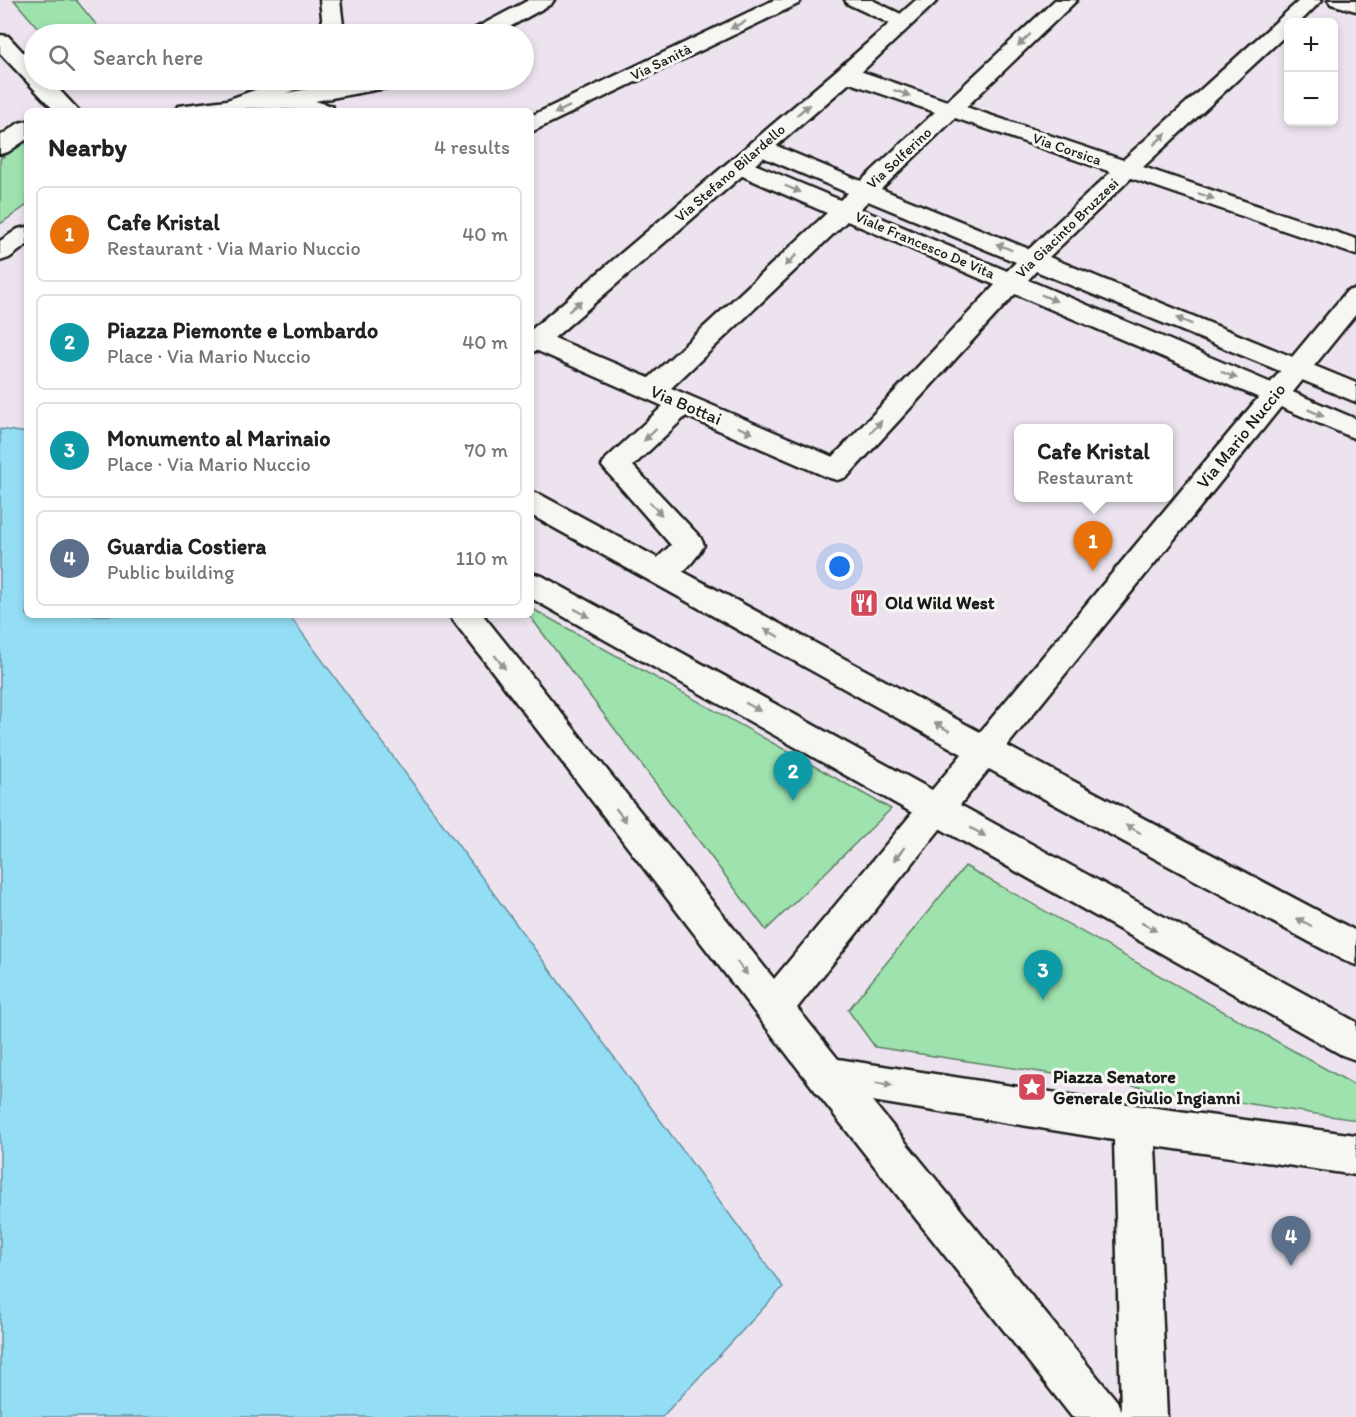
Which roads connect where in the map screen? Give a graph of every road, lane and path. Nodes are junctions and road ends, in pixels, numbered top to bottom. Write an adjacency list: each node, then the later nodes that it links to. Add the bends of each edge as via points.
1 (330, 0): 11 (street)
2 (544, 0): 12 (street)
3 (791, 0): 24 (street, Via Sanità, one-way to 24)
4 (855, 0): 10 (street)
5 (928, 0): 10 (street, Via Stefano Bilardello)
6 (1067, 0): 23 (street, Via Solferino, one-way to 23)
7 (1312, 0): 29 (street, Via Giacinto Bruzzesi, one-way to 7)
8 (1338, 0): 9 (street)
9 (1356, 6)
10 (902, 22): 15 (street, Via Stefano Bilardello)
11 (333, 24)
12 (500, 24)
13 (0, 41): 14 (street)
14 (24, 66)
15 (846, 74): 23 (street, Via Corsica, one-way to 23); 27 (street, Via Stefano Bilardello, one-way to 15)
16 (45, 90): 20 (street)
17 (272, 90): 21 (street)
18 (337, 90): 19 (street)
19 (278, 101): 21 (street); 22 (street)
20 (59, 108)
21 (220, 108)
22 (316, 108)
23 (951, 110): 29 (street, Via Corsica); 30 (street, Via Solferino)
24 (534, 124)
25 (24, 130): 26 (street)
26 (0, 147)
27 (759, 147): 28 (street, Via Stefano Bilardello); 30 (street, Viale Francesco De Vita)
28 (739, 166): 31 (street, Viale Francesco De Vita, one-way to 31); 38 (street, Via Stefano Bilardello, one-way to 28)
29 (1127, 170): 33 (street, Via Corsica, one-way to 33); 35 (street, Via Giacinto Bruzzesi)
30 (864, 190): 31 (street, Via Solferino); 35 (street, Viale Francesco De Vita, one-way to 30)
31 (843, 210): 36 (street, Viale Francesco De Vita); 41 (street, Via Solferino, one-way to 41)
32 (24, 236): 34 (street)
33 (1356, 247)
34 (0, 253)
35 (1033, 260): 36 (street, Via Giacinto Bruzzesi); 40 (street, Viale Francesco De Vita, one-way to 35)
36 (1011, 282): 43 (street, Viale Francesco De Vita, one-way to 43); 46 (street, Via Giacinto Bruzzesi, one-way to 36)
37 (1356, 297): 40 (street, Via Mario Nuccio)
38 (534, 341)
39 (534, 342): 41 (street, Via Bottai)
40 (1296, 368): 42 (street, Viale Francesco De Vita); 43 (street, Via Mario Nuccio)
41 (653, 390): 44 (street, Via Bottai)
42 (1356, 393)
43 (1276, 395): 45 (street, Viale Francesco De Vita, one-way to 45); 51 (street, Via Mario Nuccio)
44 (683, 404): 46 (street, Via Bottai, one-way to 46); 48 (street, one-way to 48, via 616,466 689,545)
45 (1356, 430)
46 (837, 470)
47 (534, 504): 48 (street)
48 (662, 572): 51 (street, one-way to 48)
49 (534, 586): 52 (street, one-way to 52)
50 (467, 618): 54 (street, one-way to 54)
51 (984, 750): 52 (street, Via Mario Nuccio); 53 (street, one-way to 51)
52 (936, 809): 54 (street, Via Mario Nuccio, one-way to 54); 55 (street, one-way to 55)
53 (1356, 949)
54 (774, 1008): 56 (street)
55 (1356, 1042)
56 (827, 1075): 57 (street, one-way to 57); 59 (street)
57 (1134, 1124): 58 (street); 60 (street)
58 (1356, 1155)
59 (1101, 1417)
60 (1144, 1417)

